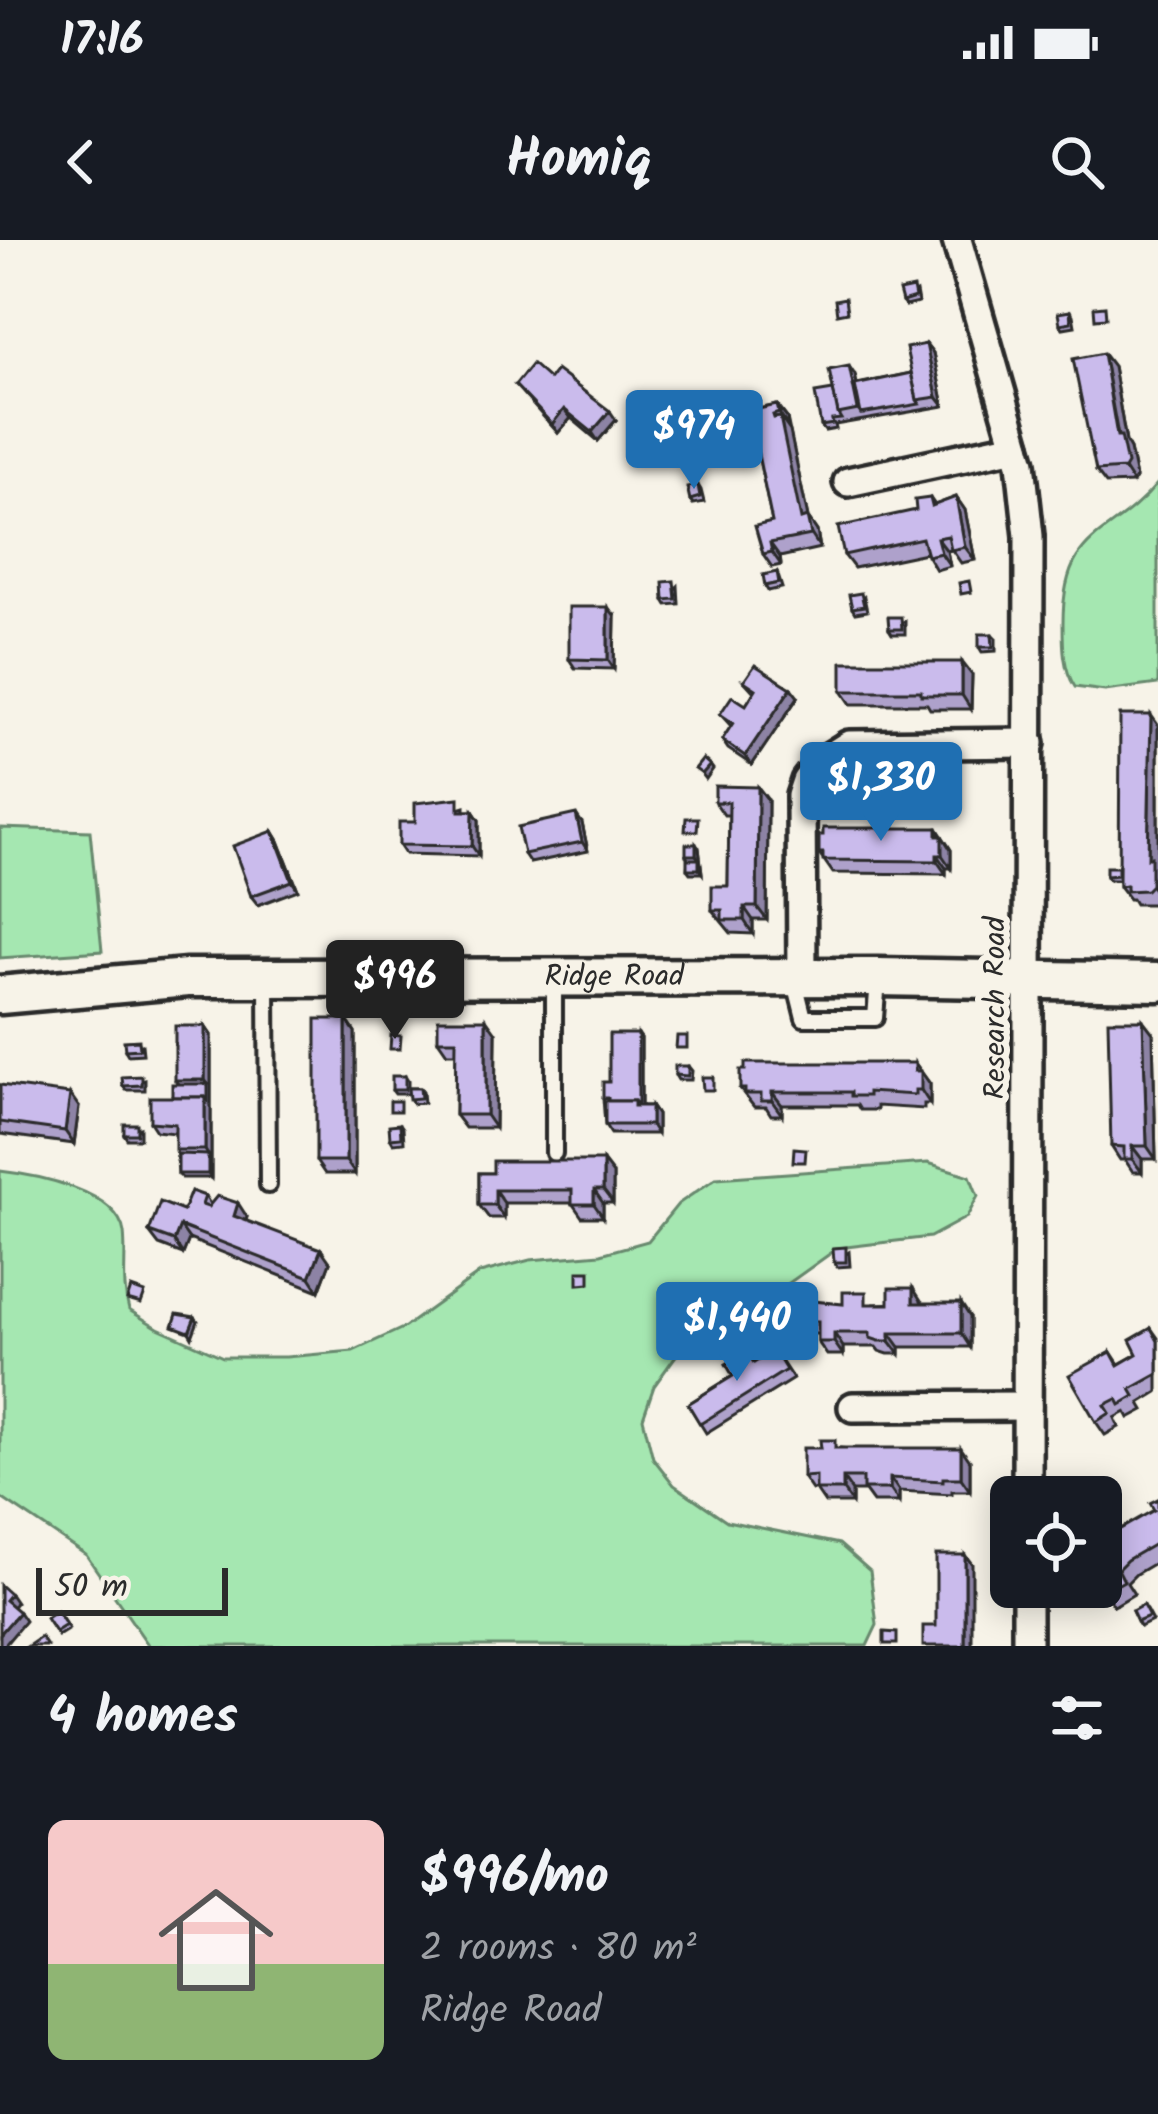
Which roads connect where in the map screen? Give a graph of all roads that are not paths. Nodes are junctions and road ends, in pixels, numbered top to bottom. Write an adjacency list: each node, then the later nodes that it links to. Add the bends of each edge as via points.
1 (957, 240): 2 (street, Research Road)
2 (1016, 446): 3 (street); 4 (street, Research Road, via 1029,536)
3 (848, 482)
4 (1030, 743): 5 (street, via 866,742 819,764 801,796); 7 (street, Research Road)
5 (798, 977): 6 (street, Ridge Road); 7 (street, Ridge Road)
6 (554, 978): 8 (street, Ridge Road); 11 (lane)
7 (1028, 978): 9 (street, Ridge Road); 13 (street, Research Road)
8 (267, 979): 10 (street, Ridge Road, via 146,980); 12 (lane)
9 (1158, 982)
10 (0, 995)
11 (554, 1153)
12 (268, 1185)
13 (1028, 1406): 14 (street); 15 (street, Research Road)
14 (853, 1407)
15 (1027, 1476)
16 (1027, 1608): 17 (street)
17 (1027, 1646)

